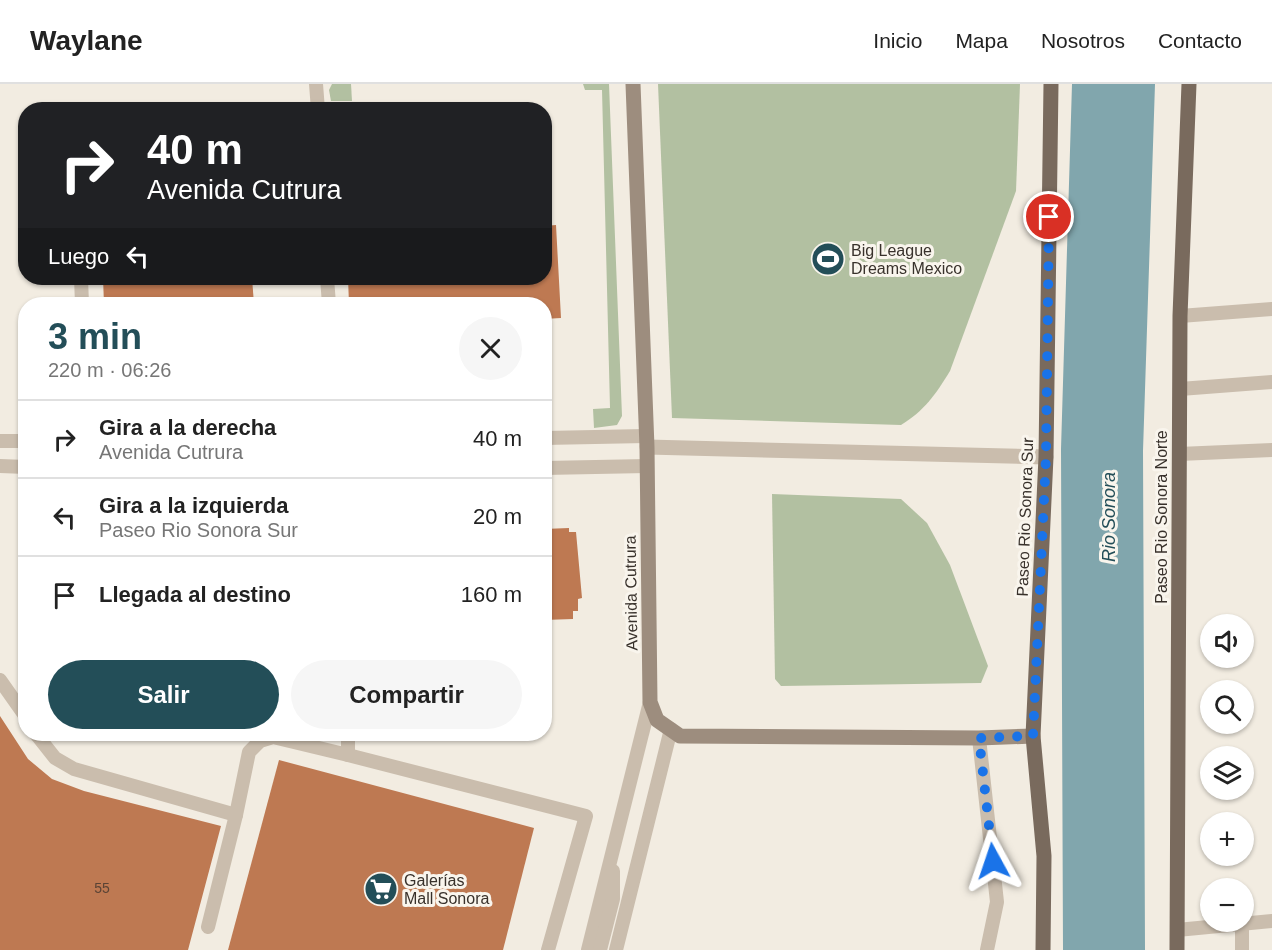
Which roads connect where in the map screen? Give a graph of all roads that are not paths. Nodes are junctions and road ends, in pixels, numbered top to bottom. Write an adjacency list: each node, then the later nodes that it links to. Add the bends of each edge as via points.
1 (316, 84): 5 (lane)
2 (633, 84): 13 (street, Avenida Cutrura)
3 (1051, 84): 16 (main road, Paseo Rio Sonora Sur)
4 (1189, 84): 7 (main road, Paseo Rio Sonora Norte)
5 (317, 102)
6 (1272, 309): 7 (lane)
7 (1180, 316): 9 (main road, Paseo Rio Sonora Norte)
8 (1272, 382): 9 (lane)
9 (1180, 389): 15 (main road, Paseo Rio Sonora Norte)
10 (552, 438): 13 (lane)
11 (0, 441): 12 (lane)
12 (18, 441)
13 (647, 441): 16 (street); 18 (street, Avenida Cutrura)
14 (1272, 450): 15 (lane)
15 (1179, 454): 38 (main road, Paseo Rio Sonora Norte)
16 (1046, 457): 25 (main road, Paseo Rio Sonora Sur)
17 (0, 466): 19 (lane)
18 (647, 466): 20 (lane); 22 (street, Avenida Cutrura)
19 (18, 467)
20 (552, 468)
21 (0, 680): 23 (lane)
22 (651, 702): 24 (street, via 657,720); 33 (lane)
23 (18, 706)
24 (671, 729): 26 (street, via 680,736); 43 (lane)
25 (1033, 736): 26 (street); 45 (main road, Paseo Rio Sonora Sur, via 1044,856)
26 (979, 738): 44 (lane, via 997,902)
27 (42, 741): 32 (lane, via 55,758 74,769)
28 (260, 741): 32 (lane, via 249,752)
29 (297, 741): 31 (lane)
30 (348, 741): 31 (lane)
31 (348, 755): 40 (lane, via 586,816)
32 (236, 815): 36 (lane)
33 (612, 854): 41 (lane); 42 (lane, via 613,899)
34 (1272, 921): 35 (lane)
35 (1254, 923)
36 (208, 927)
37 (1200, 928): 38 (lane)
38 (1177, 930): 46 (main road, Paseo Rio Sonora Norte)
39 (1242, 932): 47 (lane)
40 (548, 950)
41 (588, 950)
42 (600, 950)
43 (616, 950)
44 (987, 950)
45 (1043, 950)
46 (1177, 950)
47 (1242, 950)

